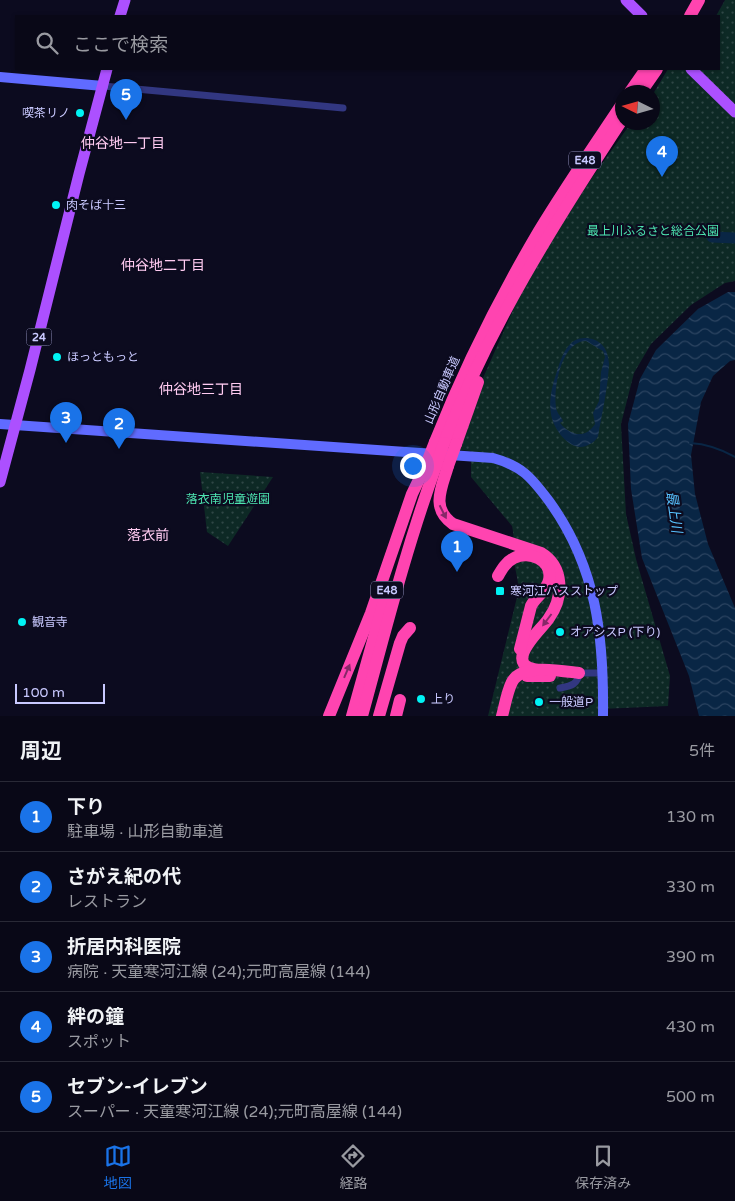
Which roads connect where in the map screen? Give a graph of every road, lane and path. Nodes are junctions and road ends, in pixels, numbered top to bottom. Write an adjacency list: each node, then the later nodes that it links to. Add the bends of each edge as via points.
1 (125, 0): 5 (main road)
2 (626, 0): 6 (main road)
3 (689, 0): 7 (highway)
4 (699, 0): 8 (highway)
5 (120, 15)
6 (641, 15)
7 (681, 15)
8 (691, 15)
9 (107, 70): 16 (main road, 24)
10 (645, 70): 14 (highway)
11 (655, 70): 15 (highway)
12 (692, 70): 18 (main road)
13 (0, 77): 16 (street)
14 (635, 85)
15 (646, 85)
16 (102, 86): 17 (street); 24 (main road, 24)
17 (343, 108)
18 (735, 112)
19 (615, 116): 21 (highway, 山形自動車道 / E48)
20 (615, 130): 21 (highway, 山形自動車道 / E48)
21 (554, 216): 22 (highway, 山形自動車道 / E48)
22 (545, 231): 25 (highway, 山形自動車道 / E48, via 480,360); 25 (highway, 山形自動車道 / E48, via 493,313 468,364)
23 (0, 424): 24 (street)
24 (16, 425): 27 (main road, 24); 33 (street, via 407,451 493,458 506,462 528,474 558,513 582,561 594,596)
25 (445, 443): 26 (highway, 山形自動車道 / E48, bridge)
26 (437, 466): 30 (highway, one-way to 30, via 440,510 447,520 542,553 557,568 557,603 551,616 529,642 524,655 524,664); 37 (highway, one-way to 26, via 371,614 412,494); 38 (highway, 山形自動車道 / E48, via 391,575); 39 (highway, 山形自動車道 / E48, via 402,568)
27 (0, 482)
28 (498, 576): 31 (highway, via 512,559 523,555 542,560 549,570 547,587 531,606 517,659)
29 (410, 628): 40 (highway, via 400,643)
30 (538, 670): 31 (highway); 32 (highway)
31 (521, 673): 34 (highway); 42 (highway, via 512,682)
32 (579, 674): 33 (street); 34 (highway); 35 (street, via 579,679 572,686)
33 (603, 674): 44 (street)
34 (550, 676): 43 (highway, via 525,680 517,685)
35 (560, 688)
36 (400, 700): 41 (highway)
37 (329, 716)
38 (352, 716)
39 (362, 716)
40 (379, 716)
41 (396, 716)
42 (502, 716)
43 (512, 716)
44 (603, 716)

